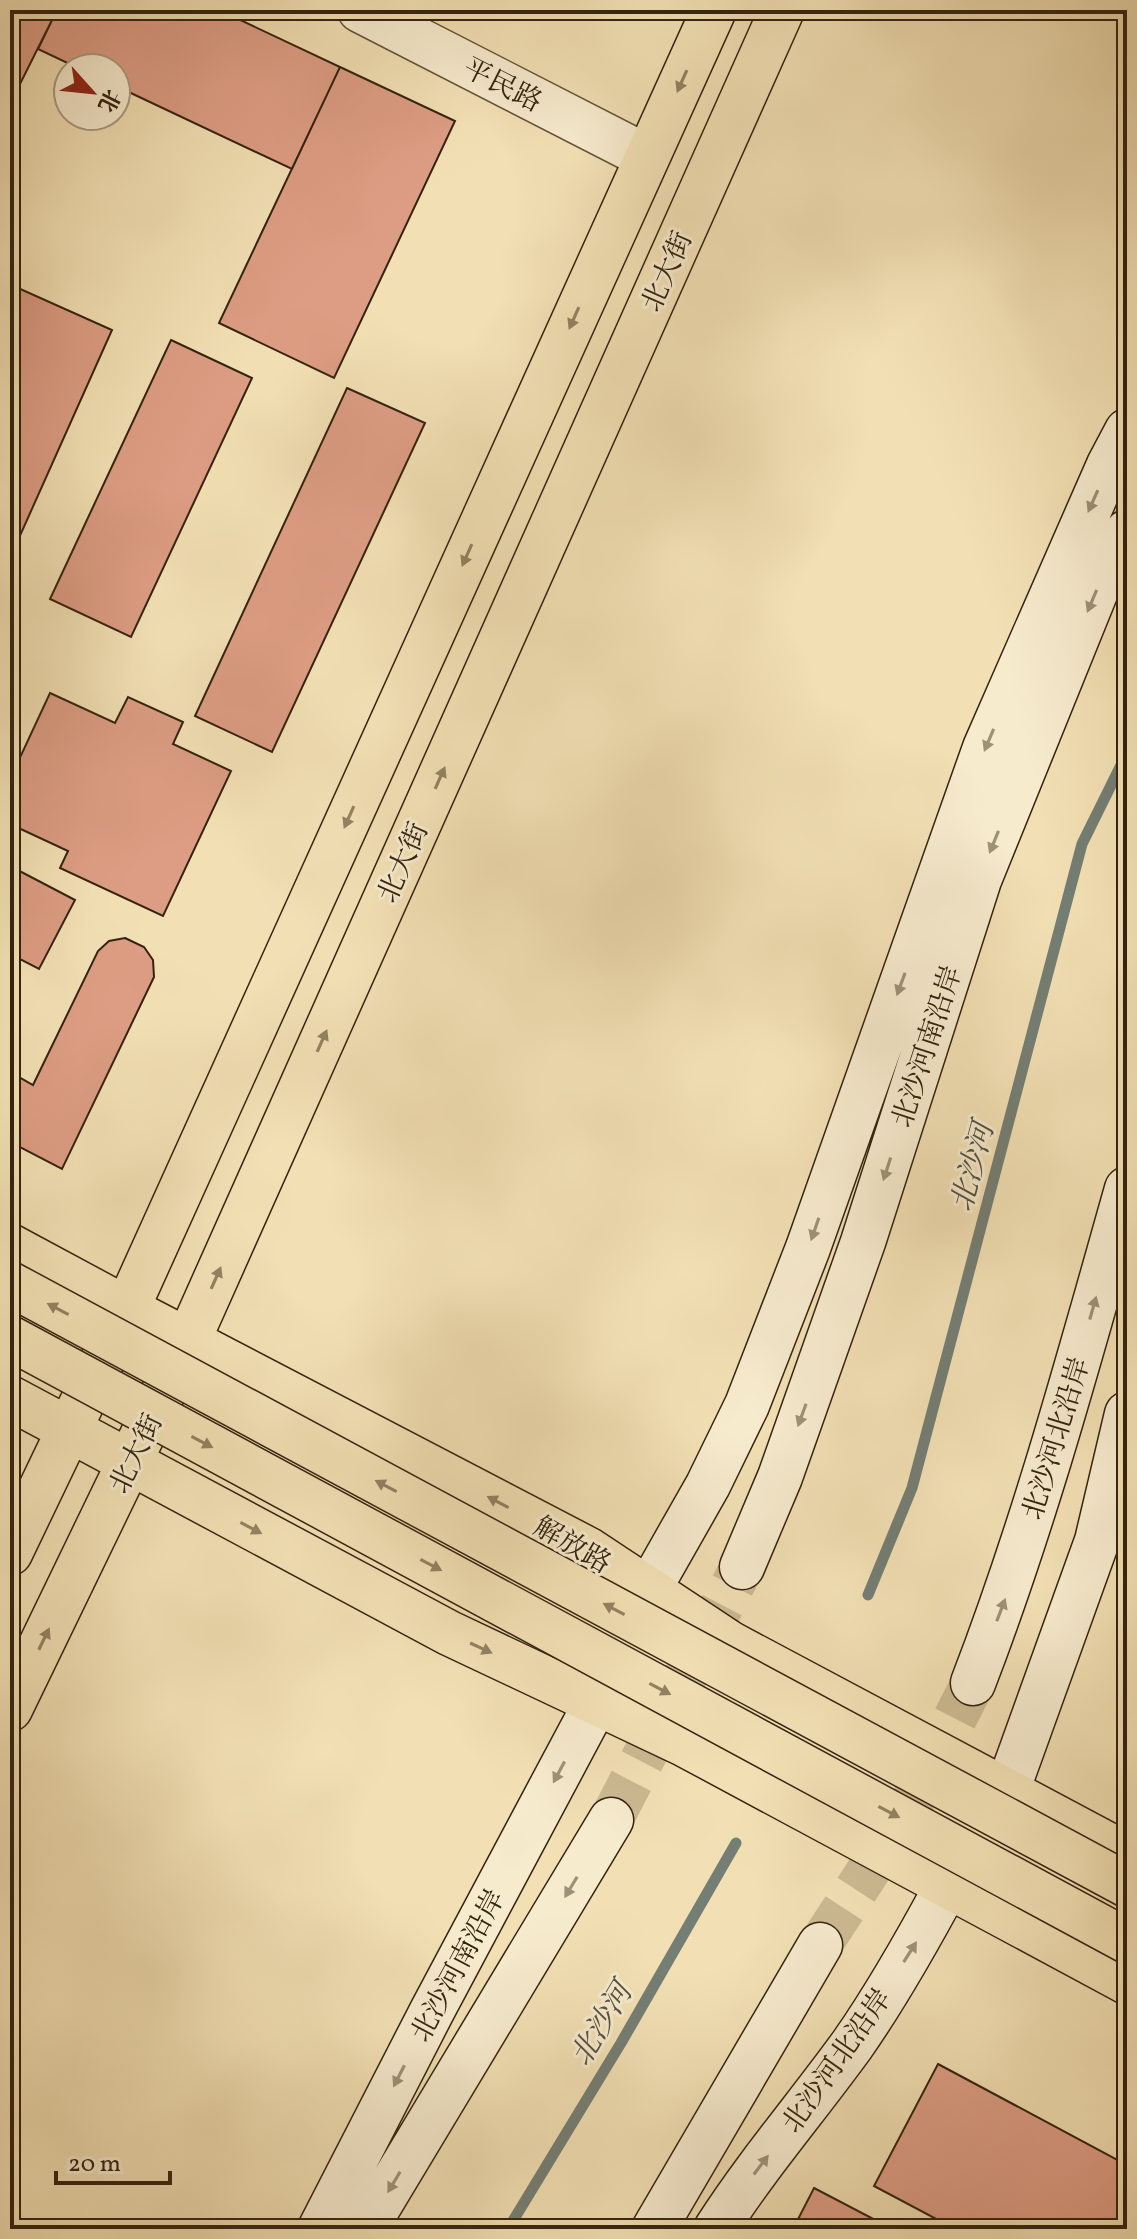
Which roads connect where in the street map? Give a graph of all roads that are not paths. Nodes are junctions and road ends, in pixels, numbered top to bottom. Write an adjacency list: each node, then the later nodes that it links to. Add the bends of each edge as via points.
1 (360, 10): 5 (street, 平民路)
2 (408, 10): 5 (street, 平民路)
3 (714, 10): 5 (main road, one-way to 5)
4 (782, 10): 13 (main road, 北大街, one-way to 4)
5 (652, 147): 11 (main road, one-way to 11)
6 (1127, 431): 20 (street, one-way to 20, via 985,748 747,1405)
7 (1127, 532): 19 (street, 北沙河南沿岸, one-way to 19, via 1096,591 979,880 863,1242 780,1477)
8 (1127, 1189): 21 (street, 北沙河北沿岸, one-way to 8, via 1005,1601)
9 (10, 1246): 11 (main road, 解放路)
10 (10, 1284): 27 (main road, 解放路, one-way to 10, bridge)
11 (127, 1309): 13 (main road, 解放路); 16 (main road)
12 (10, 1338): 29 (main road, one-way to 29, bridge)
13 (188, 1341): 17 (main road, 北大街); 20 (main road, 解放路, one-way to 13, via 589,1550)
14 (10, 1398): 16 (main road)
15 (1127, 1414): 24 (street, via 1097,1541)
16 (69, 1431): 17 (main road); 18 (main road)
17 (130, 1464): 22 (main road, one-way to 22, via 449,1633); 23 (main road, 北大街, one-way to 17)
18 (10, 1553)
19 (742, 1567)
20 (649, 1589): 24 (main road, 解放路, via 731,1644)
21 (973, 1683)
22 (596, 1703): 28 (main road, via 684,1744); 32 (street, 北沙河南沿岸, one-way to 32)
23 (10, 1709)
24 (1007, 1791): 26 (main road, 解放路)
25 (611, 1820): 33 (street, 北沙河南沿岸, one-way to 33)
26 (1127, 1855)
27 (1127, 1885)
28 (947, 1886): 31 (main road); 35 (street, 北沙河北沿岸, one-way to 28, via 853,2043)
29 (1127, 1941)
30 (820, 1945): 34 (street)
31 (1127, 1982)
32 (320, 2229)
33 (365, 2229)
34 (654, 2229)
35 (716, 2229)

